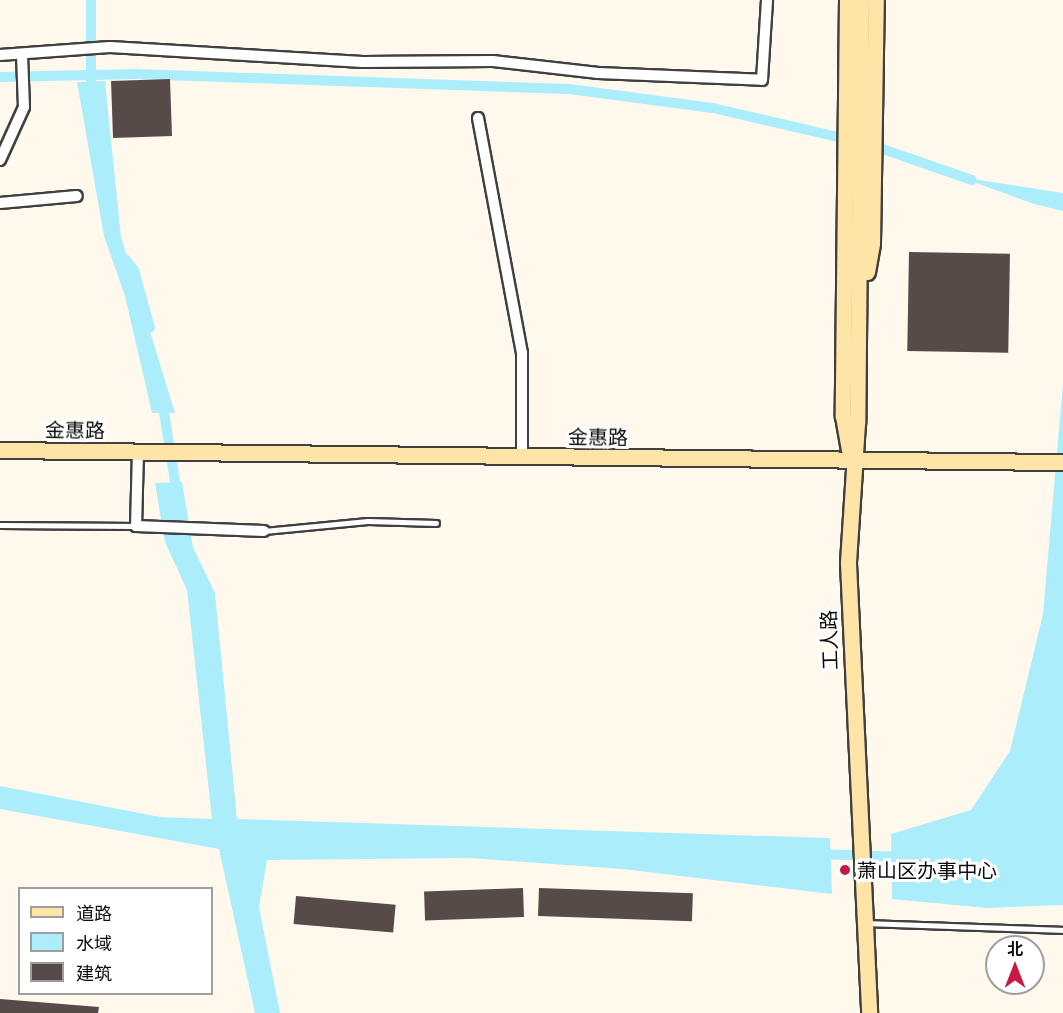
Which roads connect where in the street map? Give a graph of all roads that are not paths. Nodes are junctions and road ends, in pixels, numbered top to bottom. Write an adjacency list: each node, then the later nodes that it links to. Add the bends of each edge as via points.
1 (767, 0): 6 (street, via 762,80 598,73 493,61 363,62 110,47)
2 (841, 0): 13 (main road, via 837,262)
3 (847, 0): 12 (main road)
4 (861, 0): 12 (main road)
5 (876, 0): 13 (main road, via 872,243)
6 (22, 54): 7 (street); 9 (street, via 24,106)
7 (0, 55)
8 (478, 118): 16 (street, via 522,353)
9 (0, 160)
10 (77, 196): 11 (street)
11 (0, 203)
12 (853, 236): 13 (main road, 工人路)
13 (852, 314): 17 (main road, 工人路)
14 (0, 450): 15 (main road, 金惠路)
15 (144, 452): 16 (main road, 金惠路); 21 (street)
16 (522, 457): 17 (main road, 金惠路)
17 (851, 461): 18 (main road, 金惠路); 23 (main road, 工人路, via 850,658)
18 (1063, 462)
19 (436, 523): 22 (lane, via 368,521)
20 (0, 525): 21 (lane)
21 (136, 526): 22 (street)
22 (264, 531)
23 (866, 923): 24 (lane); 25 (main road)
24 (1063, 930)
25 (869, 1013)

